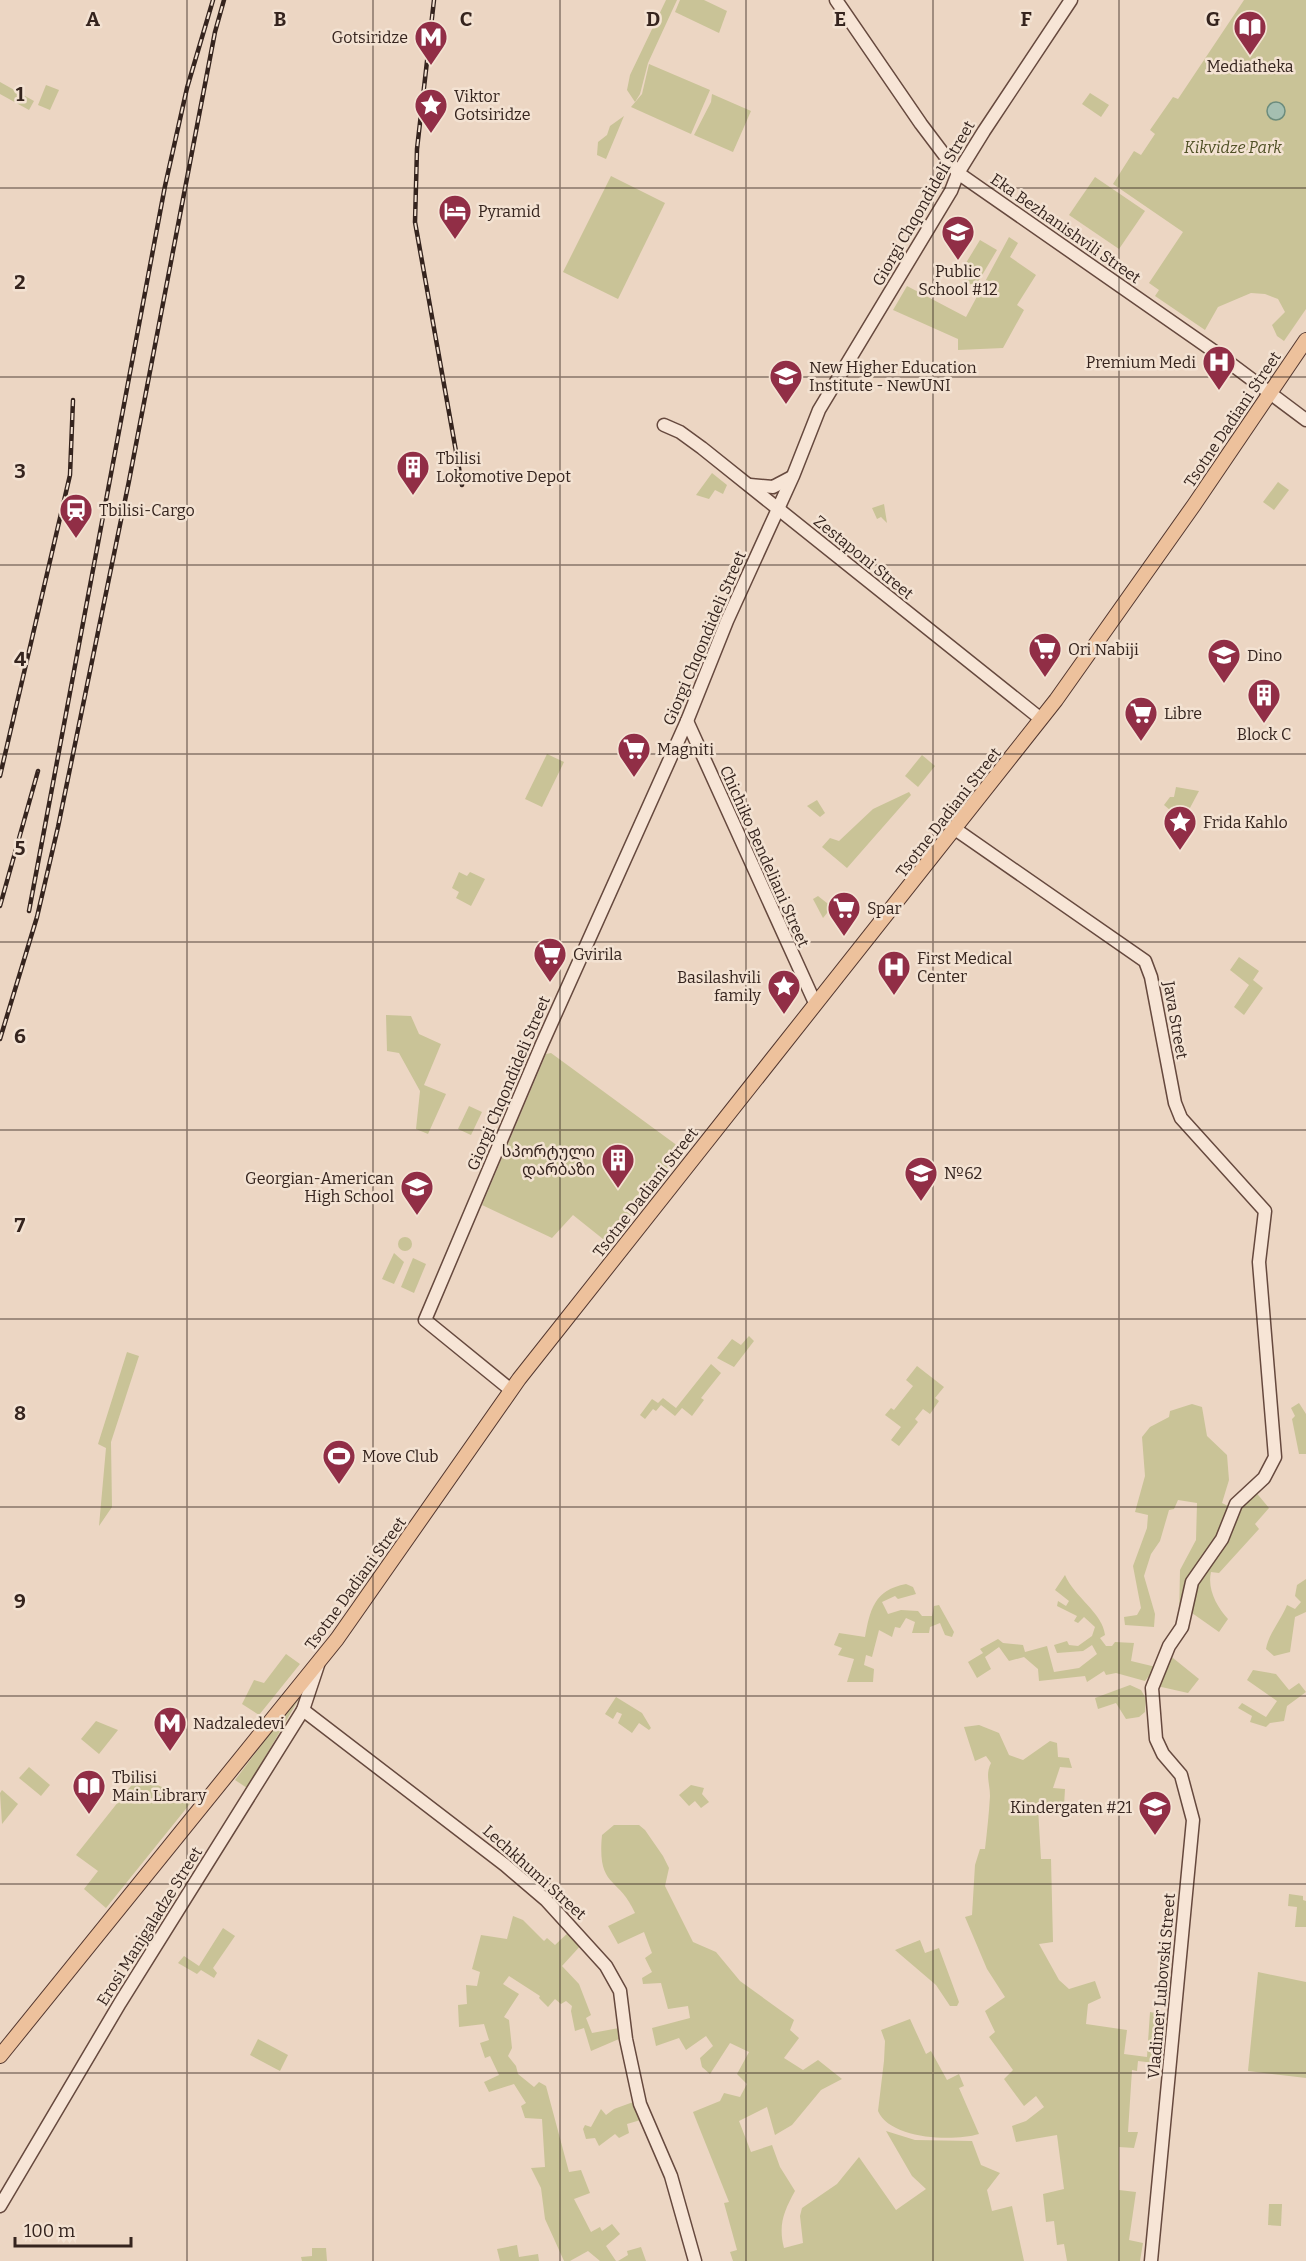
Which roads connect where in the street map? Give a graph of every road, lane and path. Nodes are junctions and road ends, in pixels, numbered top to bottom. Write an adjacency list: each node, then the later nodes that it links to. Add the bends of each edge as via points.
1 (836, 0): 3 (street, Eka Bezhanishvili Street)
2 (1071, 0): 3 (street, Giorgi Chqondideli Street)
3 (958, 173): 5 (street, Eka Bezhanishvili Street); 8 (street, Giorgi Chqondideli Street, via 951,191 819,410)
4 (1306, 340): 5 (main road, Tsotne Dadiani Street)
5 (1270, 392): 6 (street, Eka Bezhanishvili Street); 11 (main road, Tsotne Dadiani Street)
6 (1306, 420)
7 (664, 425): 9 (street, Zestaponi Street, via 680,432)
8 (793, 476): 9 (street, via 773,487); 10 (street, Giorgi Chqondideli Street)
9 (748, 485): 10 (street, Zestaponi Street)
10 (778, 509): 11 (street, Zestaponi Street); 12 (street, Giorgi Chqondideli Street)
11 (1041, 719): 13 (main road, Tsotne Dadiani Street)
12 (687, 721): 14 (street, Chichiko Bendeliani Street); 16 (street, Giorgi Chqondideli Street, via 542,1044 425,1320)
13 (955, 829): 14 (main road, Tsotne Dadiani Street); 15 (street, Java Street, via 1145,961 1152,977 1181,1118)
14 (815, 1004): 16 (main road, Tsotne Dadiani Street)
15 (1265, 1210): 22 (street, Vladimer Lubovski Street, via 1259,1262 1275,1457 1264,1478 1236,1504 1222,1539 1192,1582 1182,1627 1169,1646 1152,1688 1156,1739 1181,1775 1193,1820)
16 (511, 1390): 17 (main road, Tsotne Dadiani Street)
17 (320, 1660): 18 (street, Erosi Manjgaladze Street); 19 (main road, Tsotne Dadiani Street)
18 (303, 1710): 20 (street, Erosi Manjgaladze Street, via 123,1998); 21 (street, Lechkhumi Street, via 505,1865 546,1900 606,1966 620,1991 640,2104 671,2176)
19 (0, 2056)
20 (0, 2206)
21 (695, 2261)
22 (1151, 2261)

